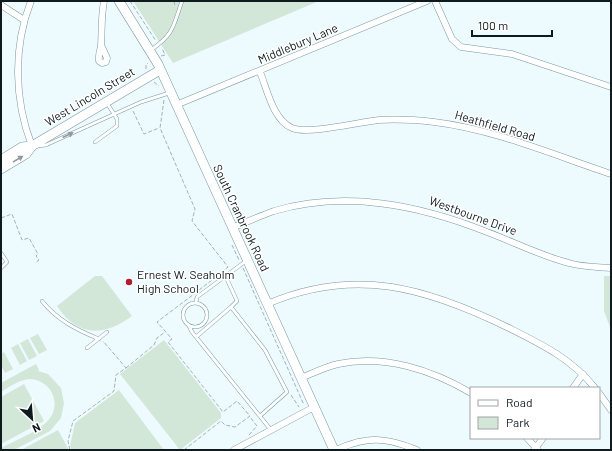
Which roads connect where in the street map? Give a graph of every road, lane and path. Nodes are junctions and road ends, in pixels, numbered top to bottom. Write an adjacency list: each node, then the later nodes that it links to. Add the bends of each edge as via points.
1 (31, 1): 9 (street)
2 (104, 1): 11 (street, via 100,19)
3 (119, 1): 13 (street, South Cranbrook Road)
4 (130, 1): 10 (path)
5 (182, 1): 13 (lane, via 170,34 166,40)
6 (427, 1): 18 (street, Middlebury Lane)
7 (435, 1): 21 (street, via 452,39 461,47 512,54)
8 (1, 5): 9 (street)
9 (24, 20): 29 (street, via 18,78 22,110)
10 (156, 41)
11 (101, 45)
12 (162, 49): 14 (path)
13 (151, 50): 16 (street, South Cranbrook Road)
14 (162, 56)
15 (149, 62): 17 (path, via 146,64)
16 (160, 70): 22 (street, South Cranbrook Road); 23 (street, West Lincoln Street)
17 (148, 71)
18 (260, 72): 24 (street, Middlebury Lane); 32 (street, Heathfield Road, via 278,115 294,129 314,130 380,120 434,122 482,132)
19 (153, 79): 20 (path)
20 (160, 87)
21 (611, 87)
22 (171, 92): 24 (street, South Cranbrook Road); 26 (lane, via 154,96)
23 (106, 101): 26 (lane); 29 (street, West Lincoln Street)
24 (176, 105): 34 (street, South Cranbrook Road)
25 (133, 111): 27 (path, via 144,134)
26 (114, 114): 28 (lane, via 117,120 116,128); 29 (lane, one-way to 26, via 46,145)
27 (160, 128)
28 (95, 142)
29 (32, 146): 30 (street, West Lincoln Street, via 22,147); 31 (street, West Lincoln Street, one-way to 29, via 26,154)
30 (1, 160)
31 (1, 169)
32 (611, 174)
33 (1, 218): 36 (path, via 12,214 22,240 29,238 38,254 36,256 39,260)
34 (232, 228): 37 (street, South Cranbrook Road); 39 (street, Westbourne Drive, via 275,211 300,206 340,202 380,203 420,209 451,218 555,260)
35 (1, 253): 38 (lane, via 6,262)
36 (34, 263)
37 (245, 264): 40 (lane); 43 (street, South Cranbrook Road); 59 (path)
38 (1, 268)
39 (611, 268)
40 (225, 275): 42 (lane, via 197,297); 44 (lane, via 237,301)
41 (42, 301): 49 (lane, via 66,323)
42 (196, 302): 45 (lane, via 188,304 183,311 184,320); 45 (lane, via 203,306 207,316 201,326)
43 (267, 304): 52 (street, via 323,286 357,284 404,289 440,299 502,325 560,355); 53 (street, South Cranbrook Road)
44 (230, 307): 48 (lane); 64 (lane, via 265,350 287,392)
45 (189, 326): 48 (lane)
46 (166, 331): 51 (path, via 157,338 154,345)
47 (107, 332): 49 (lane)
48 (196, 337): 64 (lane)
49 (99, 338): 50 (lane); 51 (path)
50 (87, 348)
51 (126, 368): 70 (path, via 116,375 114,391 73,421 68,441)
52 (583, 374): 54 (street); 55 (street)
53 (301, 378): 56 (street, via 337,364 376,361 424,372); 61 (street, South Cranbrook Road)
54 (574, 387)
55 (594, 387)
56 (470, 393)
57 (600, 394): 62 (street)
58 (294, 397): 60 (path)
59 (304, 405)
60 (299, 407)
61 (314, 407): 65 (street); 72 (street, South Cranbrook Road)
62 (611, 410)
63 (250, 416): 66 (path, via 257,426)
64 (260, 416): 65 (lane)
65 (271, 430): 71 (street)
66 (249, 435)
67 (528, 439): 69 (street)
68 (542, 439): 69 (street)
69 (536, 449)
70 (70, 450)
71 (234, 450)
72 (335, 450): 73 (street, via 360,441 380,439)
73 (416, 450)

